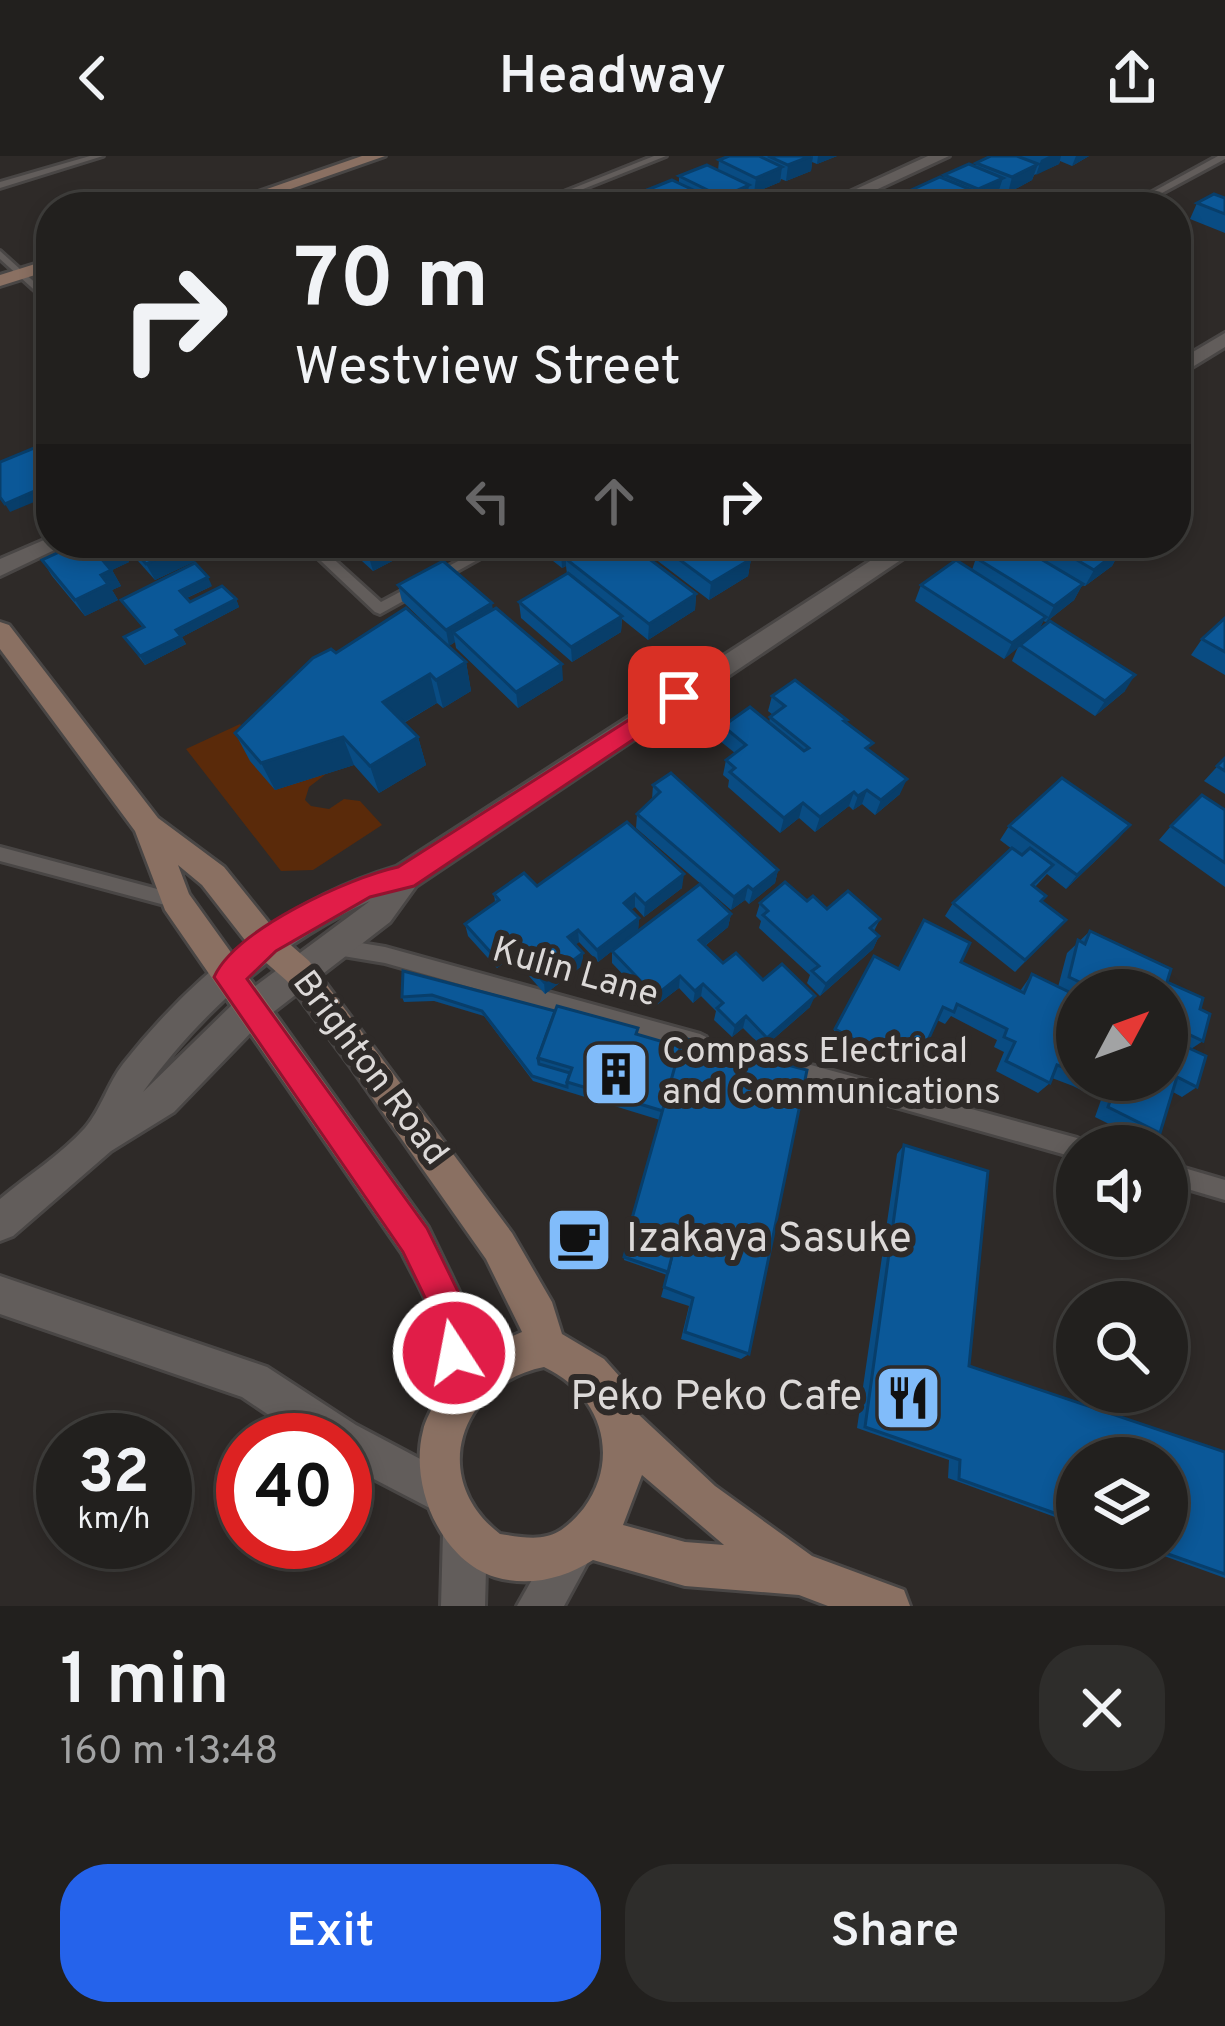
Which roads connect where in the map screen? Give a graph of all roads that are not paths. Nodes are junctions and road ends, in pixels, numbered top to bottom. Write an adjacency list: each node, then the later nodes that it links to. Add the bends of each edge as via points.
1 (99, 156): 6 (lane)
2 (377, 156): 7 (street)
3 (662, 156): 8 (lane)
4 (941, 156): 9 (street)
5 (1224, 156): 10 (lane)
6 (0, 185)
7 (269, 192)
8 (569, 192)
9 (859, 192)
10 (1157, 192)
11 (0, 254): 13 (lane)
12 (36, 269): 13 (street)
13 (21, 274): 14 (street); 15 (lane)
14 (0, 281)
15 (36, 288)
16 (1225, 339): 17 (street)
17 (1191, 361)
18 (36, 552): 22 (street)
19 (324, 558): 20 (lane, via 380,609)
20 (474, 558)
21 (891, 558): 26 (street)
22 (0, 568)
23 (0, 631): 24 (street, Brighton Road)
24 (148, 826): 27 (street, Brighton Road); 28 (street, Brighton Road, via 213,876)
25 (0, 854): 27 (lane)
26 (405, 878): 28 (street, via 363,887); 29 (street, via 379,914)
27 (176, 901): 31 (street, Brighton Road)
28 (266, 943): 30 (street, Brighton Road); 31 (street)
29 (332, 946): 30 (street); 33 (lane, Kulin Lane)
30 (298, 971): 32 (street); 41 (street, Brighton Road, via 499,1246 538,1316)
31 (228, 977): 32 (street, Brighton Road); 35 (street, via 134,1077)
32 (251, 1009): 35 (street, via 162,1100); 42 (street, Brighton Road, via 415,1240 450,1312)
33 (719, 1048)
34 (764, 1061): 36 (lane)
35 (99, 1138): 39 (street)
36 (1056, 1142)
37 (1188, 1179): 38 (lane)
38 (1225, 1190)
39 (0, 1223)
40 (0, 1295): 43 (street, via 254,1381)
41 (545, 1347): 42 (street, via 515,1349 480,1369); 44 (street, via 589,1367)
42 (457, 1395): 46 (street, via 440,1458)
43 (301, 1413)
44 (622, 1426): 47 (street, via 622,1472 610,1508); 48 (street, via 700,1501)
45 (372, 1460): 46 (street)
46 (455, 1514): 47 (street, via 492,1554 540,1561); 49 (street)
47 (580, 1543): 48 (street, via 685,1564); 50 (street)
48 (799, 1573): 51 (street)
49 (464, 1606)
50 (539, 1606)
51 (888, 1606)

